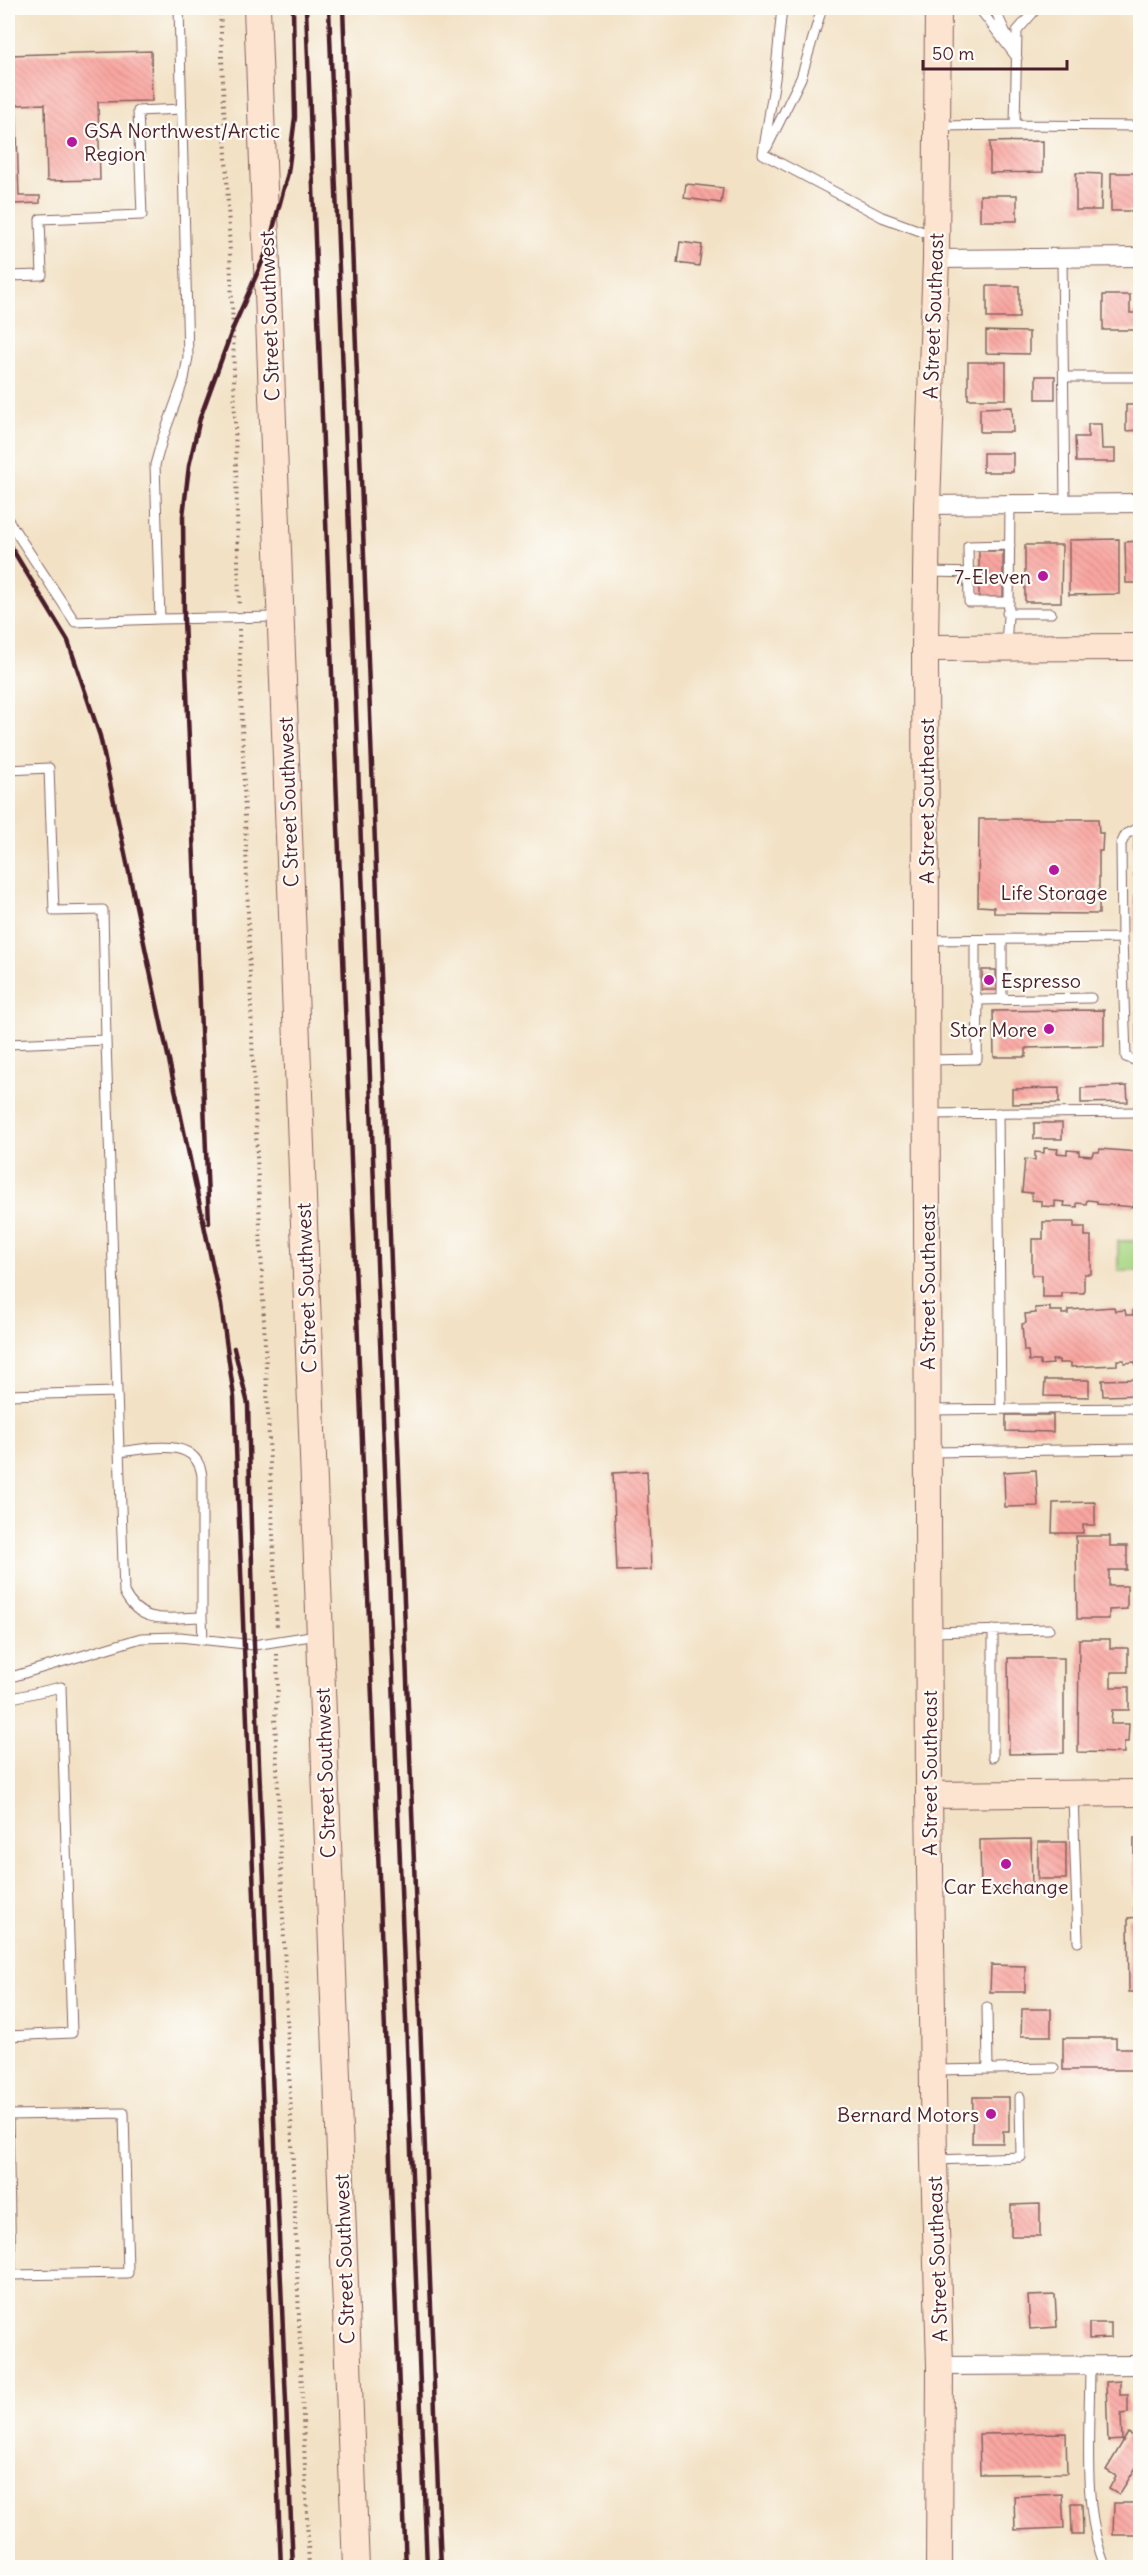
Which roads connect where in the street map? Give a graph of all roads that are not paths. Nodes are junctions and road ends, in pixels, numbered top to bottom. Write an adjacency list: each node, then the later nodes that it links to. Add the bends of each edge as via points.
1 (179, 8): 10 (lane)
2 (257, 8): 32 (main road, C Street Southwest)
3 (782, 8): 14 (lane)
4 (822, 8): 14 (lane, via 801,78)
5 (938, 8): 12 (main road, A Street Southeast)
6 (979, 8): 9 (lane)
7 (994, 8): 9 (lane)
8 (1037, 8): 9 (lane, via 1017,31)
9 (1017, 58): 11 (lane)
10 (182, 110): 18 (lane, via 138,111 142,215 40,219 42,274); 33 (lane, via 188,357 155,465)
11 (1015, 125): 12 (lane); 13 (lane)
12 (937, 126): 15 (main road, A Street Southeast)
13 (1140, 126)
14 (763, 154): 15 (lane)
15 (936, 248): 17 (street); 24 (main road, A Street Southeast)
16 (1140, 257): 17 (street)
17 (1062, 258): 20 (lane)
18 (8, 276)
19 (1140, 377): 20 (lane)
20 (1064, 378): 22 (lane)
21 (1140, 503): 22 (street)
22 (1065, 504): 23 (street)
23 (1010, 505): 24 (street); 26 (lane)
24 (927, 506): 27 (main road, A Street Southeast)
25 (8, 520): 33 (lane, via 75,622)
26 (1010, 545): 28 (lane, via 968,546); 29 (lane)
27 (926, 572): 28 (lane); 36 (main road, A Street Southeast)
28 (974, 572): 29 (lane, via 969,602)
29 (1009, 602): 30 (lane)
30 (1007, 613): 31 (lane); 34 (lane)
31 (1051, 613)
32 (281, 617): 33 (lane); 65 (main road, C Street Southwest)
33 (160, 619)
34 (1006, 647): 35 (main road); 36 (main road)
35 (1140, 647)
36 (925, 648): 40 (main road, A Street Southeast)
37 (8, 770): 46 (lane, via 49,768 54,911 103,910)
38 (1140, 828): 39 (lane, via 1126,834 1121,844)
39 (1122, 939): 42 (lane); 49 (lane, via 1126,1057)
40 (926, 940): 41 (lane); 48 (main road, A Street Southeast)
41 (975, 940): 42 (lane); 44 (lane)
42 (1002, 940): 45 (lane)
43 (1091, 998): 45 (lane)
44 (978, 1000): 45 (lane); 48 (lane, via 977,1059)
45 (1002, 1000)
46 (106, 1040): 47 (lane); 53 (lane)
47 (8, 1044)
48 (926, 1060): 52 (main road, A Street Southeast)
49 (1140, 1062)
50 (1140, 1112): 51 (lane)
51 (998, 1113): 52 (lane); 56 (lane)
52 (926, 1114): 57 (main road, A Street Southeast)
53 (117, 1392): 54 (lane); 59 (lane)
54 (8, 1395)
55 (1140, 1408): 56 (lane)
56 (1001, 1409): 57 (lane)
57 (927, 1410): 60 (main road, A Street Southeast)
58 (1140, 1449): 60 (lane)
59 (119, 1452): 61 (lane, via 122,1580 129,1603 148,1617); 61 (lane, via 173,1447 197,1458 202,1476)
60 (928, 1452): 64 (main road, A Street Southeast)
61 (202, 1617): 66 (lane)
62 (1049, 1629): 63 (lane)
63 (993, 1630): 64 (lane); 69 (lane)
64 (928, 1632): 72 (main road, A Street Southeast)
65 (320, 1634): 66 (lane, via 254,1645); 85 (main road, C Street Southwest)
66 (203, 1640): 67 (lane, via 141,1638)
67 (8, 1678)
68 (8, 1699): 75 (lane, via 61,1687 72,2033)
69 (993, 1757)
70 (1073, 1793): 71 (main road); 72 (main road); 73 (lane)
71 (1140, 1793)
72 (929, 1795): 78 (main road, A Street Southeast)
73 (1078, 1942)
74 (987, 2007): 77 (lane)
75 (8, 2036)
76 (1054, 2068): 77 (lane)
77 (988, 2069): 78 (lane)
78 (933, 2070): 81 (main road, A Street Southeast)
79 (1020, 2097): 81 (lane, via 1021,2157)
80 (8, 2134): 80 (lane, via 8,2115 124,2113 129,2274 10,2275)
81 (934, 2160): 84 (main road, A Street Southeast)
82 (1090, 2365): 83 (street); 84 (street); 87 (lane, via 1090,2501 1098,2547)
83 (1140, 2365)
84 (940, 2366): 86 (main road, A Street Southeast)
85 (356, 2568)
86 (939, 2568)
87 (1107, 2568)

